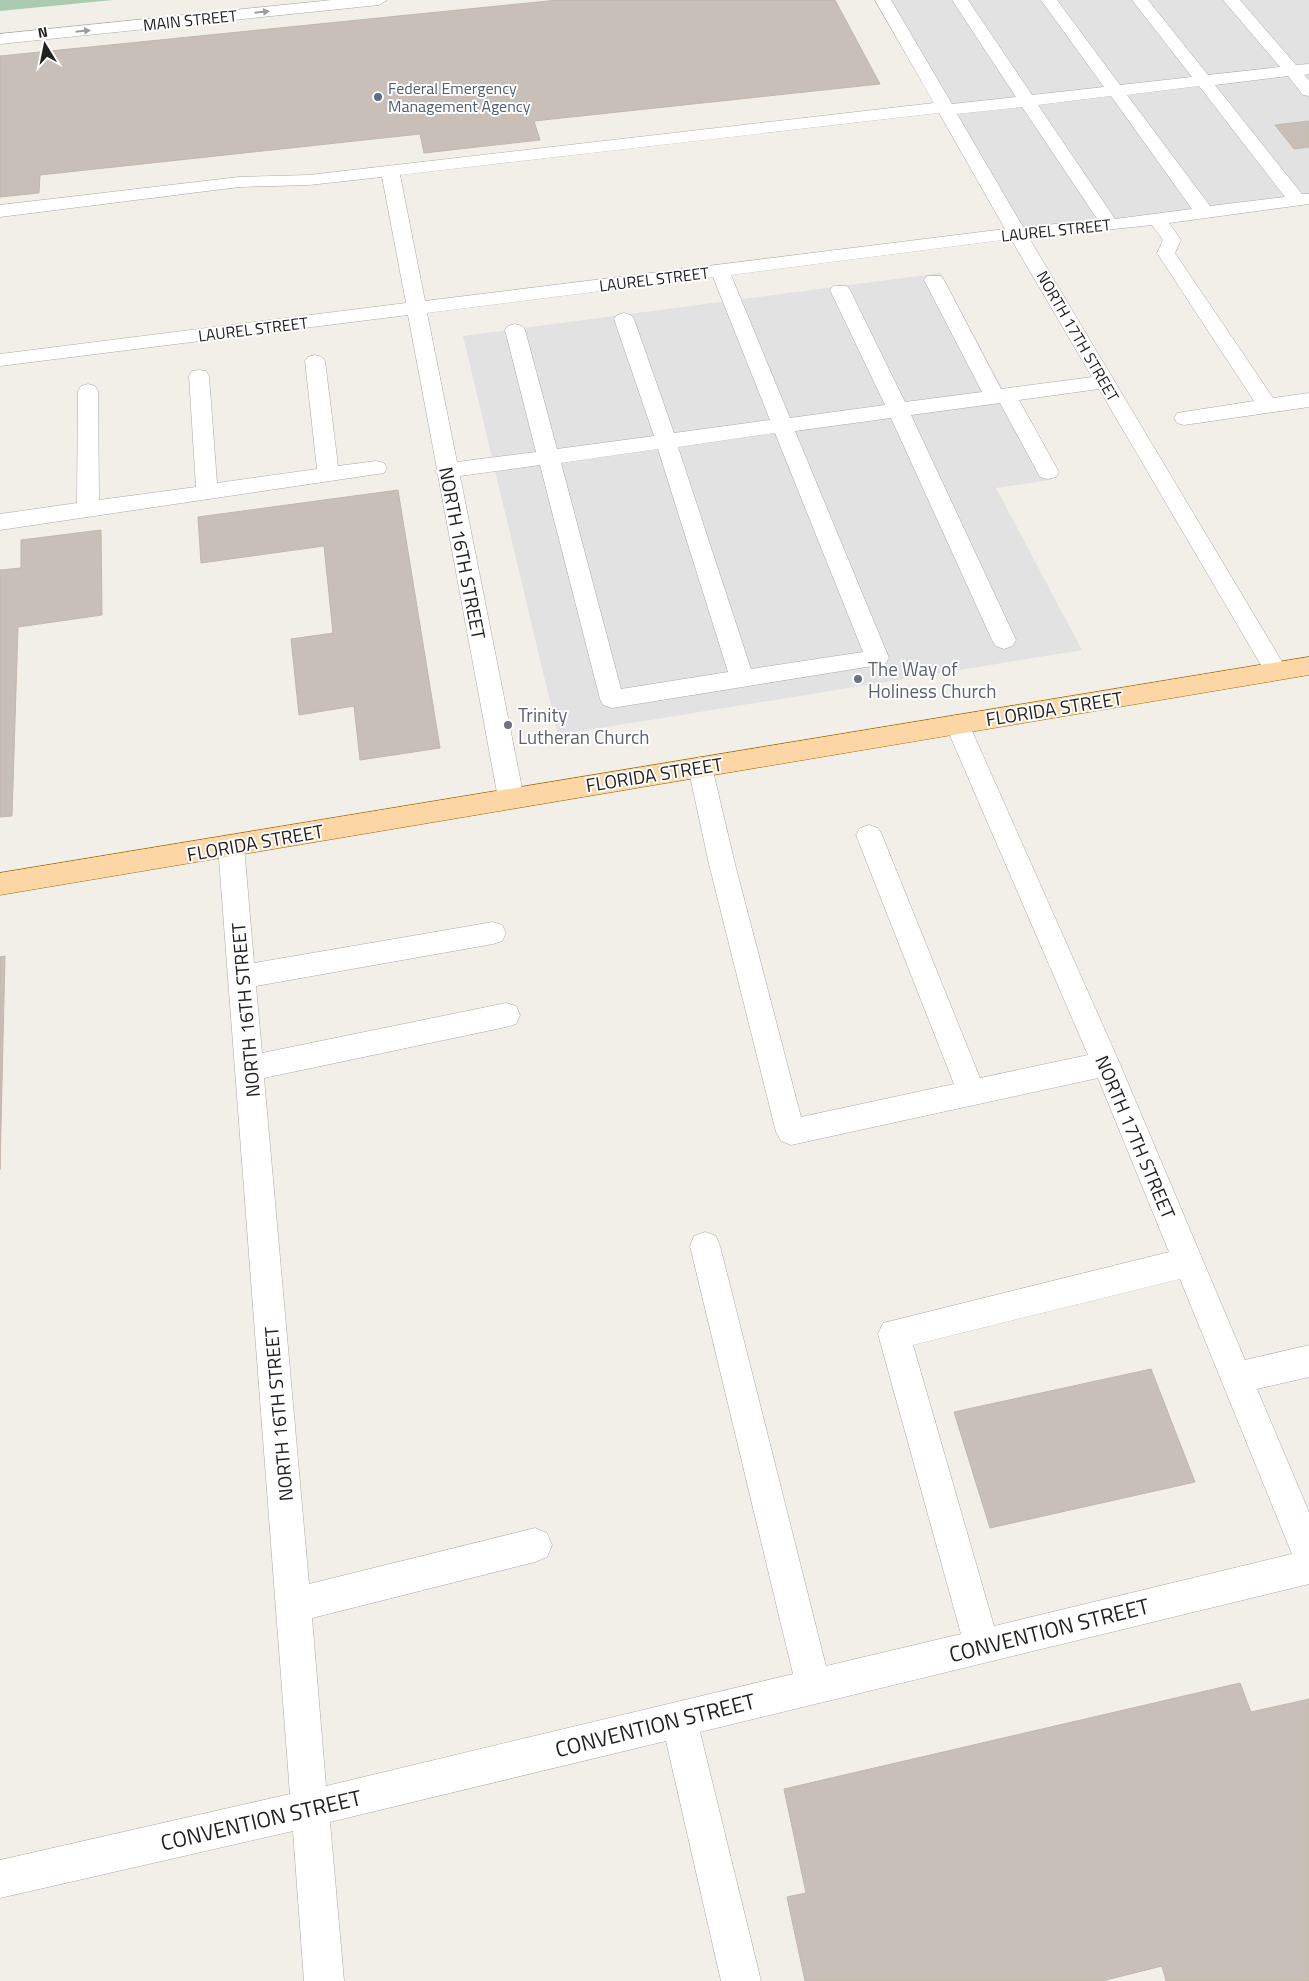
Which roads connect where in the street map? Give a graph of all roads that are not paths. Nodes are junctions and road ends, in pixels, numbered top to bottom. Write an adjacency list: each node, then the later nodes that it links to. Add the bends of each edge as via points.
1 (379, 0): 7 (street, MAIN STREET, one-way to 1)
2 (883, 0): 13 (street, NORTH 17TH STREET)
3 (960, 0): 12 (street)
4 (1049, 0): 10 (street)
5 (1140, 0): 9 (street)
6 (1231, 0): 8 (street)
7 (0, 39)
8 (1301, 70): 9 (street); 11 (street)
9 (1204, 81): 10 (street); 15 (street)
10 (1115, 91): 12 (street); 17 (street)
11 (1309, 91)
12 (1028, 101): 13 (street); 19 (street)
13 (945, 109): 14 (street); 20 (street, NORTH 17TH STREET)
14 (390, 171): 16 (street, via 309,180 239,182); 24 (street, NORTH 16TH STREET)
15 (1303, 200): 17 (street, LAUREL STREET)
16 (0, 211)
17 (1205, 213): 18 (street, LAUREL STREET)
18 (1157, 219): 19 (street, LAUREL STREET); 34 (street, via 1172,240 1166,253)
19 (1110, 225): 20 (street, LAUREL STREET)
20 (1017, 233): 21 (street, LAUREL STREET); 30 (street, NORTH 17TH STREET)
21 (720, 271): 24 (street, LAUREL STREET); 37 (street)
22 (934, 280): 32 (street)
23 (840, 290): 35 (street)
24 (416, 309): 27 (street, LAUREL STREET); 41 (street, NORTH 16TH STREET)
25 (624, 318): 38 (street)
26 (515, 330): 39 (street)
27 (0, 360)
28 (315, 361): 43 (street)
29 (200, 376): 44 (street)
30 (1105, 382): 32 (street); 49 (street, NORTH 17TH STREET)
31 (88, 391): 45 (street)
32 (1000, 396): 35 (street); 42 (street)
33 (1309, 400): 34 (street)
34 (1268, 406): 36 (street)
35 (898, 410): 37 (street); 47 (street)
36 (1184, 418)
37 (782, 426): 38 (street); 50 (street, via 876,658)
38 (666, 441): 39 (street); 50 (street)
39 (549, 457): 41 (street); 50 (street, via 612,699)
40 (376, 468): 43 (street)
41 (446, 471): 53 (street, NORTH 16TH STREET)
42 (1048, 472)
43 (328, 475): 44 (street)
44 (207, 493): 45 (street)
45 (88, 510): 46 (street)
46 (0, 522)
47 (1004, 640)
48 (1309, 666): 49 (main road, FLORIDA STREET)
49 (1276, 671): 51 (main road, FLORIDA STREET)
50 (742, 679)
51 (957, 724): 52 (main road, FLORIDA STREET); 60 (street, NORTH 17TH STREET)
52 (700, 767): 53 (main road, FLORIDA STREET); 62 (street, via 791,1132)
53 (511, 798): 55 (main road, FLORIDA STREET)
54 (869, 835): 62 (street)
55 (232, 846): 56 (main road, FLORIDA STREET); 58 (street, NORTH 16TH STREET)
56 (0, 884)
57 (493, 933): 58 (street)
58 (242, 977): 61 (street, NORTH 16TH STREET)
59 (506, 1015): 61 (street)
60 (1106, 1064): 62 (street); 64 (street, NORTH 17TH STREET)
61 (250, 1068): 70 (street, NORTH 16TH STREET)
62 (972, 1093)
63 (704, 1246): 72 (street)
64 (1188, 1262): 66 (street, NORTH 17TH STREET); 71 (street, via 894,1334)
65 (1309, 1361): 66 (street)
66 (1237, 1378): 68 (street, NORTH 17TH STREET)
67 (535, 1545): 70 (street)
68 (1309, 1554)
69 (1309, 1566): 71 (street, CONVENTION STREET)
70 (294, 1606): 74 (street, NORTH 16TH STREET)
71 (982, 1646): 72 (street, CONVENTION STREET)
72 (814, 1687): 73 (street, CONVENTION STREET)
73 (679, 1720): 74 (street, CONVENTION STREET); 77 (street)
74 (312, 1808): 75 (street, CONVENTION STREET); 76 (street, NORTH 16TH STREET)
75 (0, 1879)
76 (324, 1981)
77 (741, 1981)

